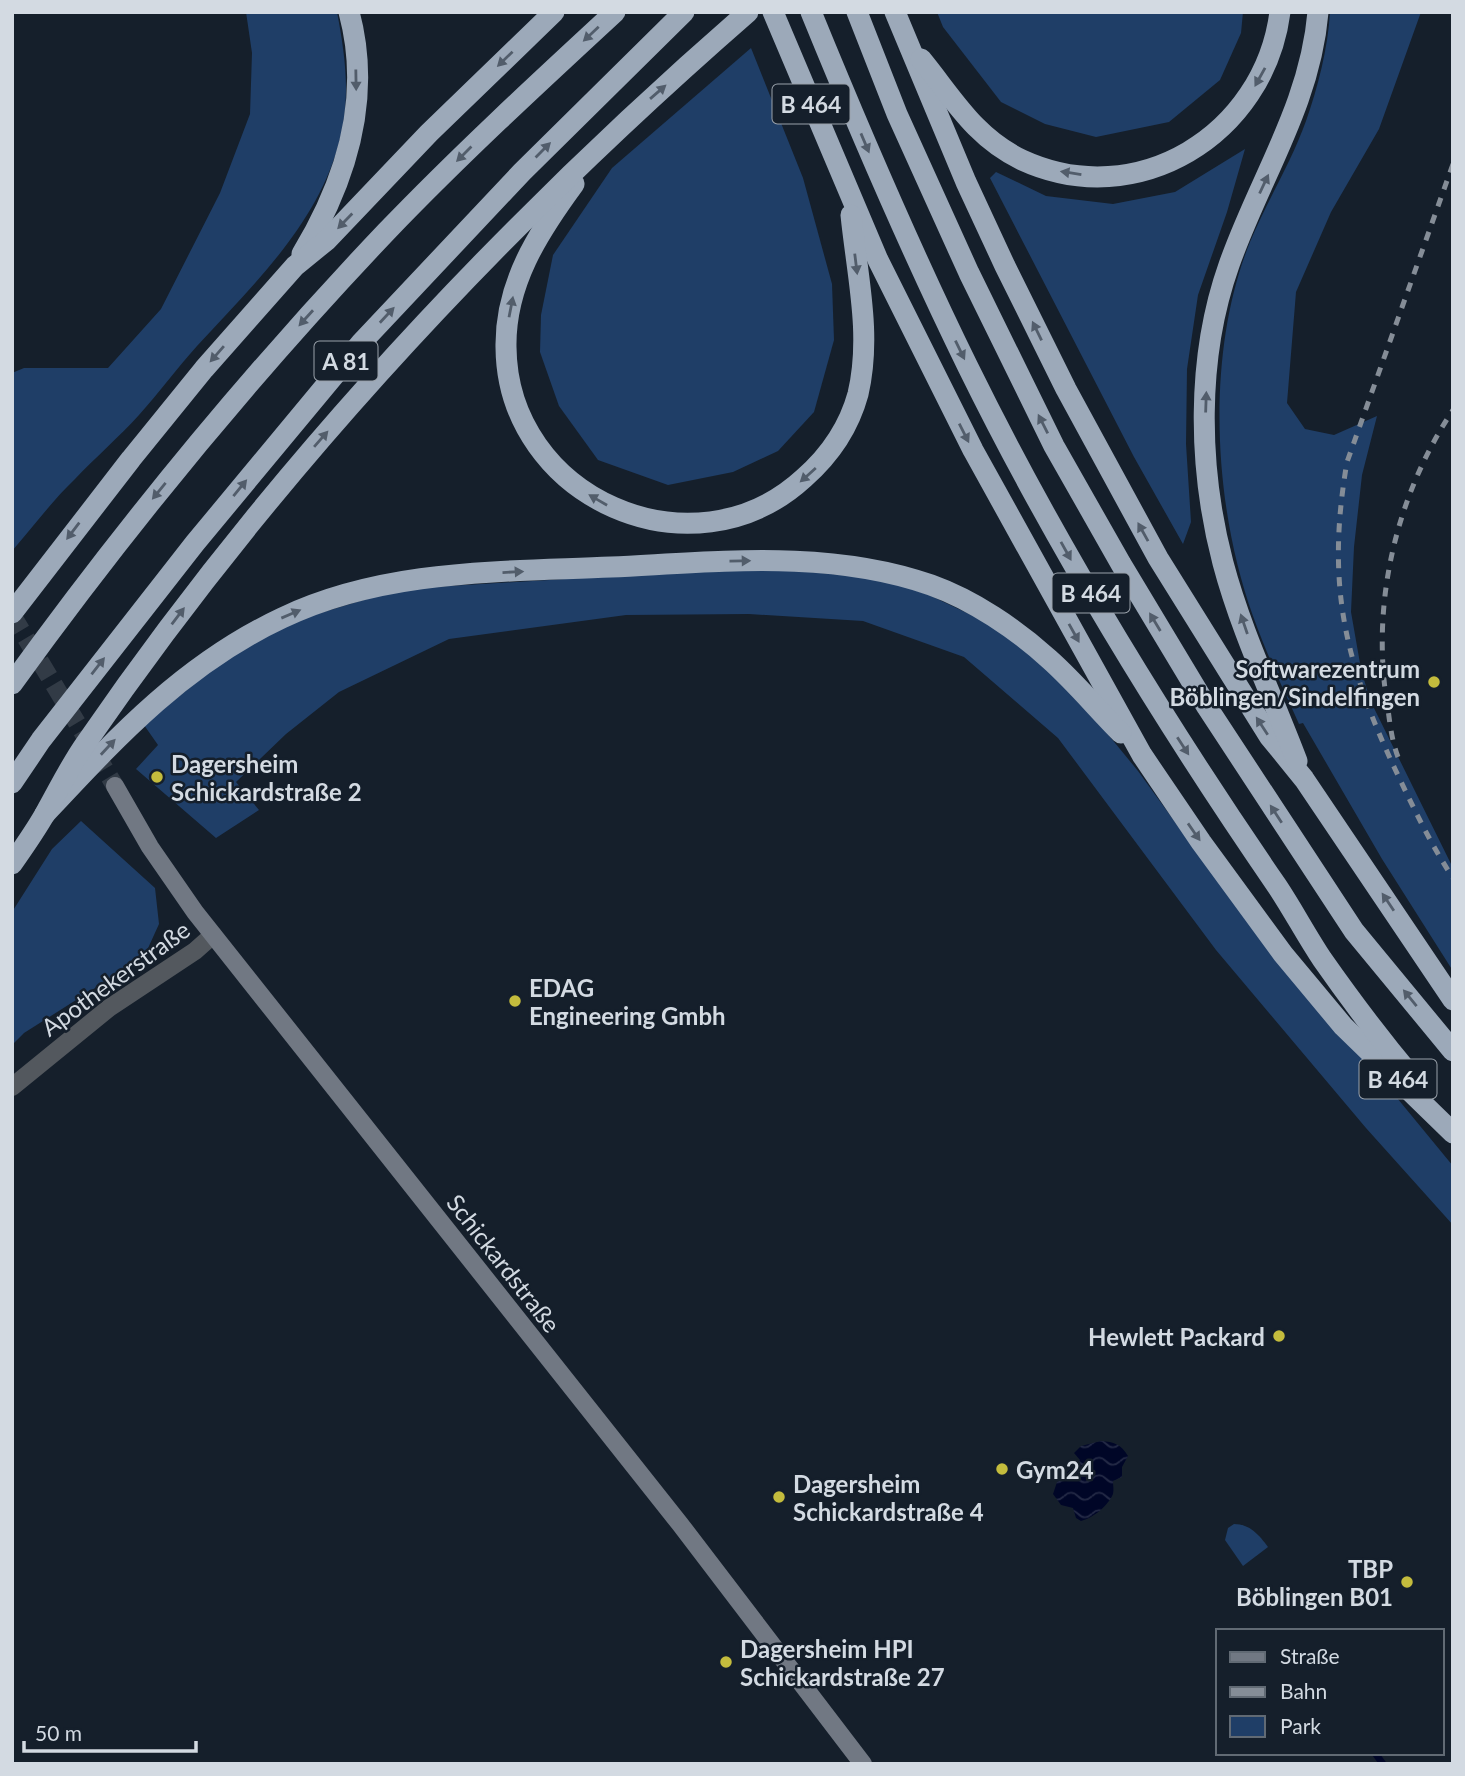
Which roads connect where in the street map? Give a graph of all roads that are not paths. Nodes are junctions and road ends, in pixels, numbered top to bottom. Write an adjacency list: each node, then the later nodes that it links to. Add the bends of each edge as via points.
1 (349, 12): 15 (highway, one-way to 15, via 355,50 355,124 331,201)
2 (554, 12): 15 (highway, one-way to 15)
3 (615, 12): 17 (highway, A 81, one-way to 17, via 449,168 303,321 182,462)
4 (684, 12): 20 (highway, A 81, one-way to 4, via 195,543 361,343 522,172)
5 (748, 12): 13 (highway, one-way to 5)
6 (773, 12): 14 (highway, B 464)
7 (811, 12): 28 (highway, B 464, one-way to 28, via 934,298 1086,586 1173,730 1322,958)
8 (857, 12): 26 (highway, B 464, one-way to 8, via 1354,931 1207,707 1121,564 1054,446 969,273)
9 (895, 12): 12 (highway, B 464)
10 (1280, 12): 12 (highway, one-way to 12, via 1277,37 1264,71 1222,128 1165,164 1108,177 1049,169 995,144 957,109)
11 (1318, 12): 19 (highway, one-way to 11, via 1223,563 1209,484 1205,407 1219,300 1228,267 1298,105)
12 (905, 39): 19 (highway, B 464, one-way to 12, via 1237,688 1112,475 985,225)
13 (608, 139): 14 (highway, one-way to 13, via 865,331 857,397 834,446 794,487 765,506 704,523 639,517 589,495 542,452 512,392 506,347 511,301 524,261); 22 (highway, one-way to 13, via 83,746 295,469 452,292)
14 (849, 196): 18 (highway, B 464, one-way to 18, via 973,450)
15 (295, 267): 16 (highway, one-way to 16, via 204,369)
16 (12, 613)
17 (12, 684)
18 (1142, 755): 22 (highway, one-way to 18, via 116,738 180,681 282,618 345,594 407,581 582,568 795,561 890,573 933,586 972,605 1049,658); 29 (highway, B 464, one-way to 29, via 1283,954 1343,1026)
19 (1304, 779): 25 (highway, B 464, one-way to 19)
20 (12, 783)
21 (115, 786): 24 (street, Schickardstraße, via 174,885)
22 (45, 814): 23 (highway)
23 (12, 864)
24 (213, 935): 27 (street, Apothekerstraße, via 110,1008); 30 (street, Schickardstraße, via 680,1524)
25 (1453, 1000)
26 (1453, 1051)
27 (12, 1087)
28 (1453, 1127)
29 (1453, 1133)
30 (863, 1764)

